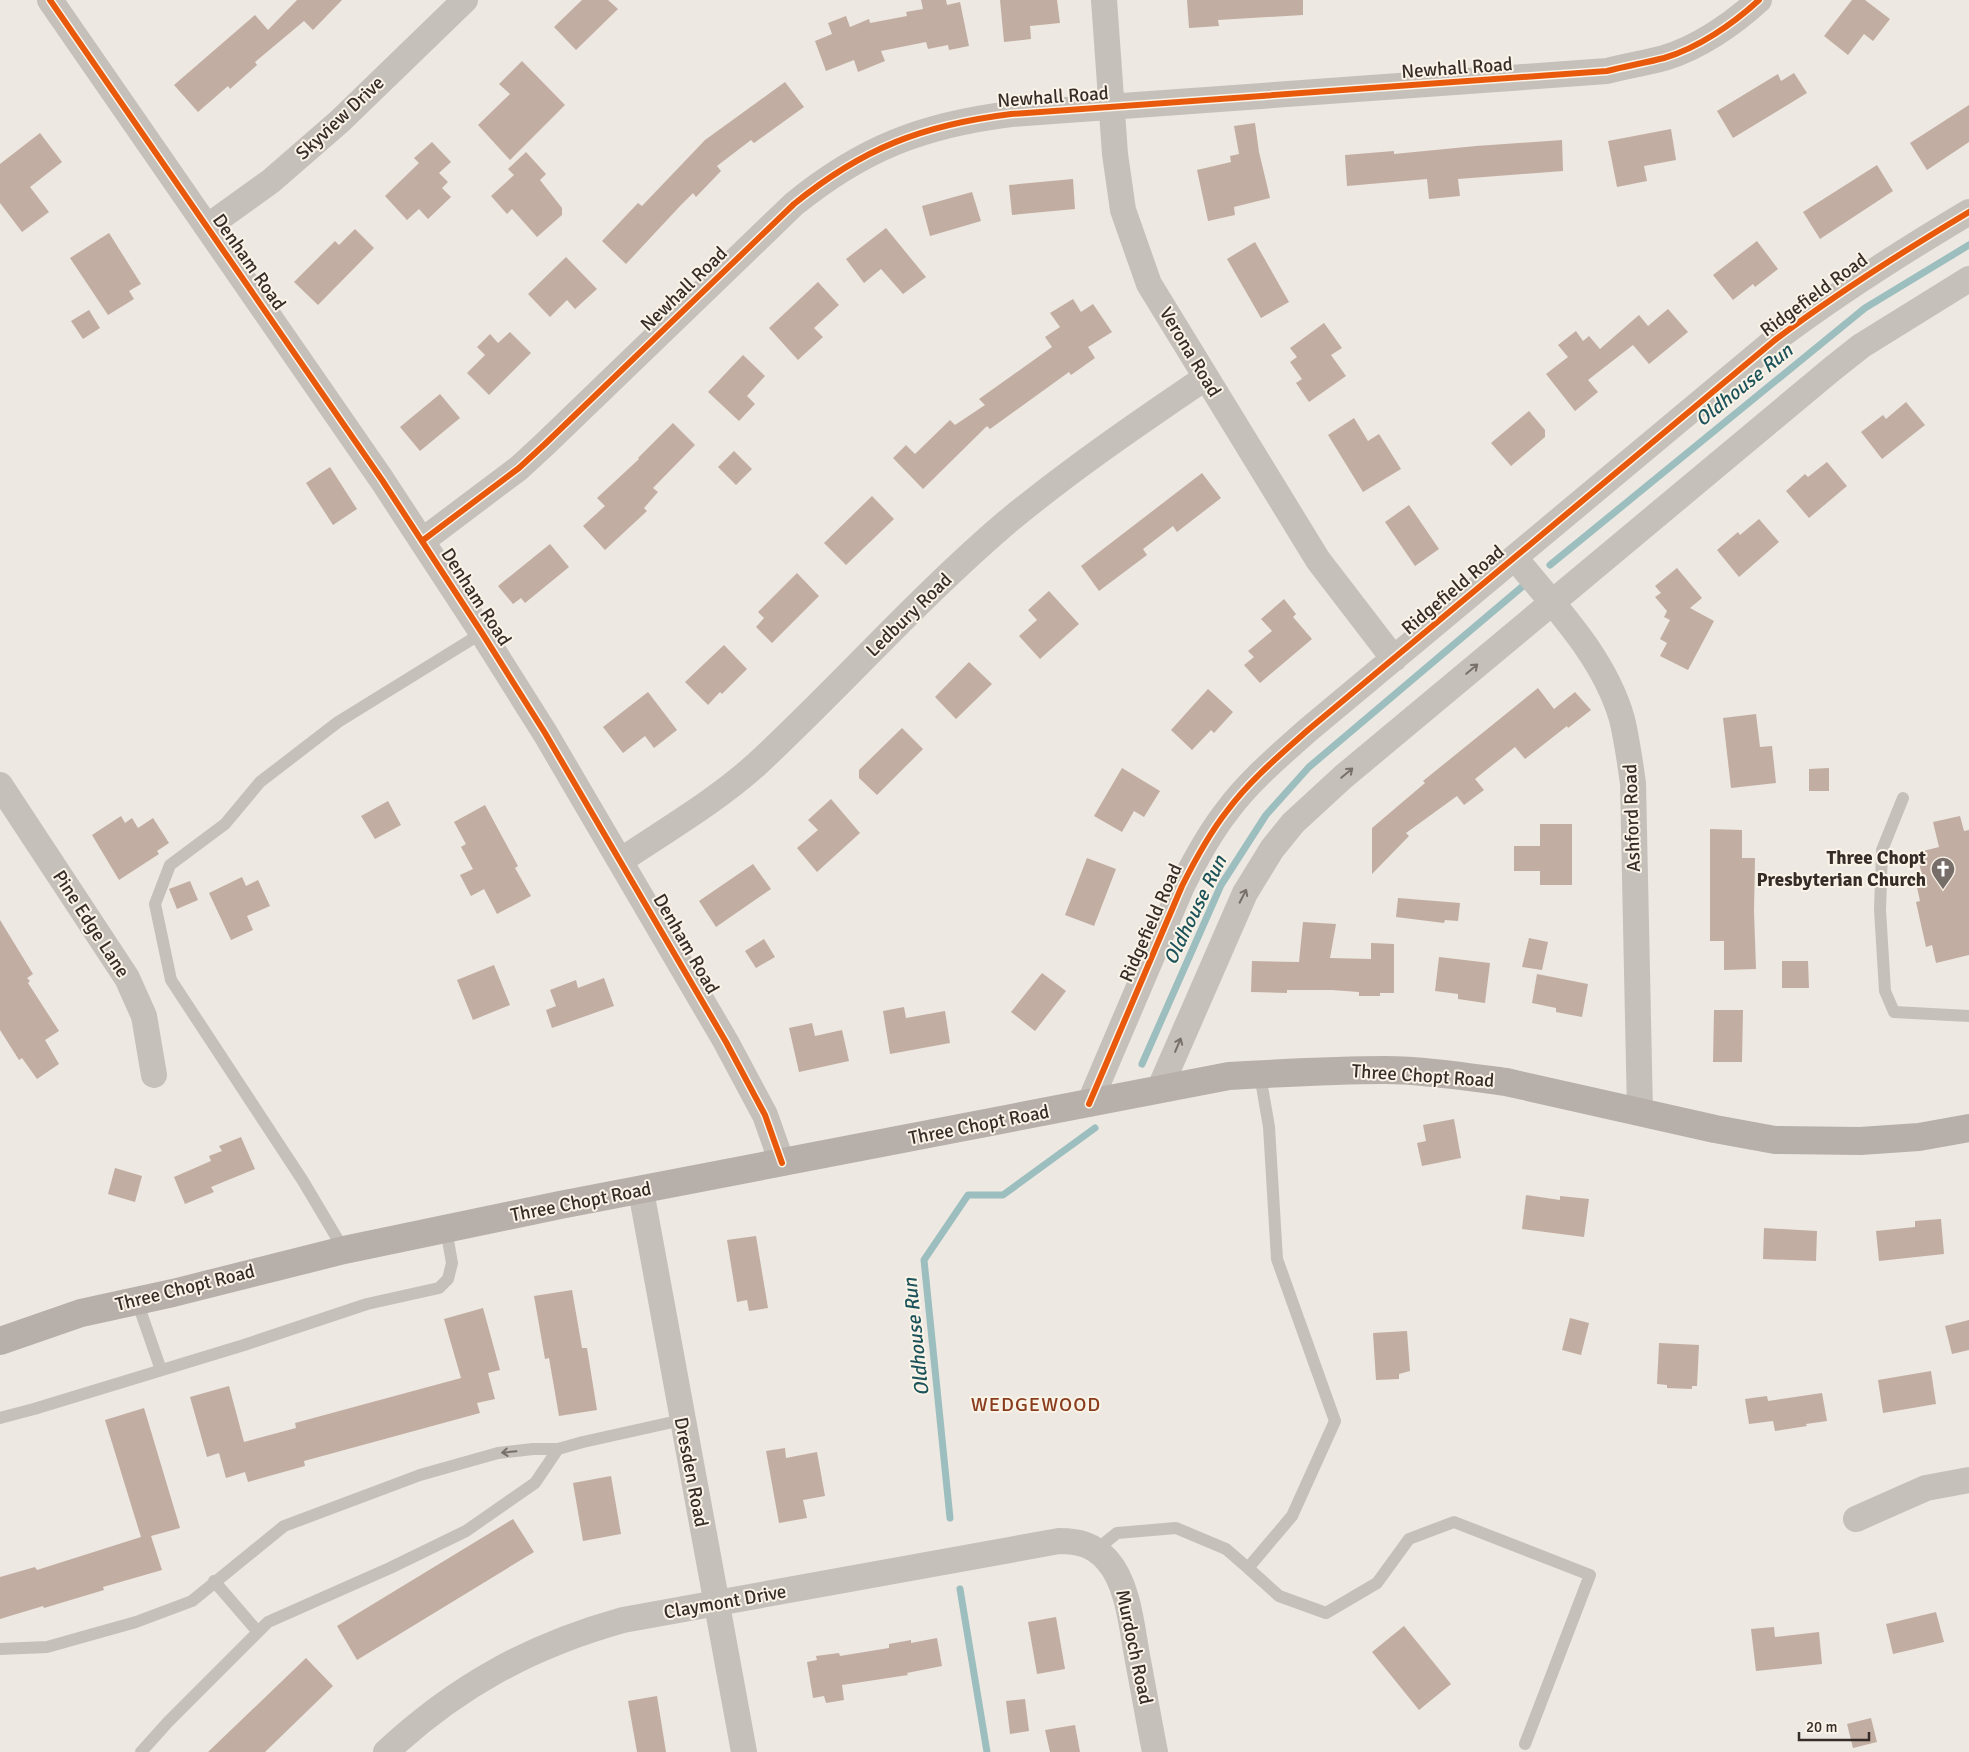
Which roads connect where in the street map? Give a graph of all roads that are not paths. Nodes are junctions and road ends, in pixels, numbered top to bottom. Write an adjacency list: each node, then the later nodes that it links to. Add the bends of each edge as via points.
1 (50, 0): 7 (street, Denham Road)
2 (465, 0): 7 (street, Skyview Drive, via 326,133 270,181)
3 (1104, 0): 5 (street, Verona Road)
4 (1759, 0): 5 (street, Newhall Road, via 1710,37 1665,58 1607,71)
5 (1111, 108): 9 (street, Verona Road, via 1123,210 1139,260 1149,284); 10 (street, Newhall Road, via 1011,114 960,122 913,134 851,163 794,204 519,468)
6 (1969, 212): 11 (street, Ridgefield Road, via 1881,265 1809,314)
7 (207, 227): 10 (street, Denham Road)
8 (1969, 279): 12 (street, via 1861,346)
9 (1205, 378): 14 (street, Verona Road, via 1318,560); 17 (street, Ledbury Road, via 1102,448 1008,522 948,576 756,765)
10 (422, 541): 13 (street, Denham Road)
11 (1515, 558): 12 (street, Ashford Road); 14 (street, Ridgefield Road)
12 (1551, 602): 21 (street, one-way to 12, via 1244,893 1293,823 1343,776); 23 (street, Ashford Road, via 1587,647 1606,679 1621,718 1629,754 1633,783)
13 (482, 633): 17 (street, Denham Road); 28 (lane, via 338,722 260,782 225,824 170,865 155,904 171,980 303,1181)
14 (1394, 659): 22 (street, Ridgefield Road, via 1274,760 1227,810 1182,886)
15 (0, 785): 19 (street, Pine Edge Lane, via 126,978 144,1016)
16 (1903, 798): 18 (lane, via 1882,850 1880,910 1884,992 1894,1012)
17 (620, 861): 25 (street, Denham Road, via 765,1115)
18 (1969, 1016)
19 (154, 1075)
20 (1260, 1075): 21 (main road, Three Chopt Road, via 1229,1076); 23 (main road, Three Chopt Road, via 1386,1070 1481,1078); 38 (lane, via 1269,1127 1277,1259 1335,1421 1292,1516)
21 (1159, 1090): 22 (main road, Three Chopt Road)
22 (1089, 1104): 25 (main road, Three Chopt Road)
23 (1640, 1112): 24 (main road, Three Chopt Road, via 1775,1140 1860,1141 1919,1137)
24 (1969, 1128)
25 (782, 1163): 26 (main road, Three Chopt Road)
26 (641, 1191): 27 (main road, Three Chopt Road); 33 (street, Dresden Road)
27 (446, 1229): 28 (main road, Three Chopt Road); 31 (lane, via 452,1263 448,1279 439,1288 367,1304)
28 (344, 1250): 29 (main road, Three Chopt Road)
29 (137, 1301): 30 (main road, Three Chopt Road, via 81,1313); 31 (lane)
30 (0, 1341)
31 (161, 1370): 32 (lane)
32 (0, 1418)
33 (682, 1420): 34 (lane); 40 (street, Dresden Road)
34 (558, 1449): 39 (lane, one-way to 39, via 498,1453 420,1475 284,1526); 41 (lane, via 535,1483 466,1531 268,1622)
35 (1969, 1480): 36 (street, via 1926,1488)
36 (1856, 1518)
37 (1096, 1550): 38 (lane, via 1117,1533 1176,1528 1226,1549); 40 (street, Claymont Drive, via 1077,1541 1059,1541); 47 (street, Murdoch Road, via 1122,1583)
38 (1248, 1568): 43 (lane, via 1279,1596 1326,1613 1377,1583 1409,1539 1454,1522 1590,1575)
39 (214, 1581): 41 (lane); 42 (lane, via 192,1601 136,1622 47,1647)
40 (716, 1604): 45 (street, Claymont Drive, via 623,1620 540,1648 462,1691); 46 (street, Dresden Road)
41 (258, 1632): 44 (lane)
42 (0, 1649)
43 (1525, 1744)
44 (141, 1752)
45 (386, 1752)
46 (744, 1752)
47 (1155, 1752)

